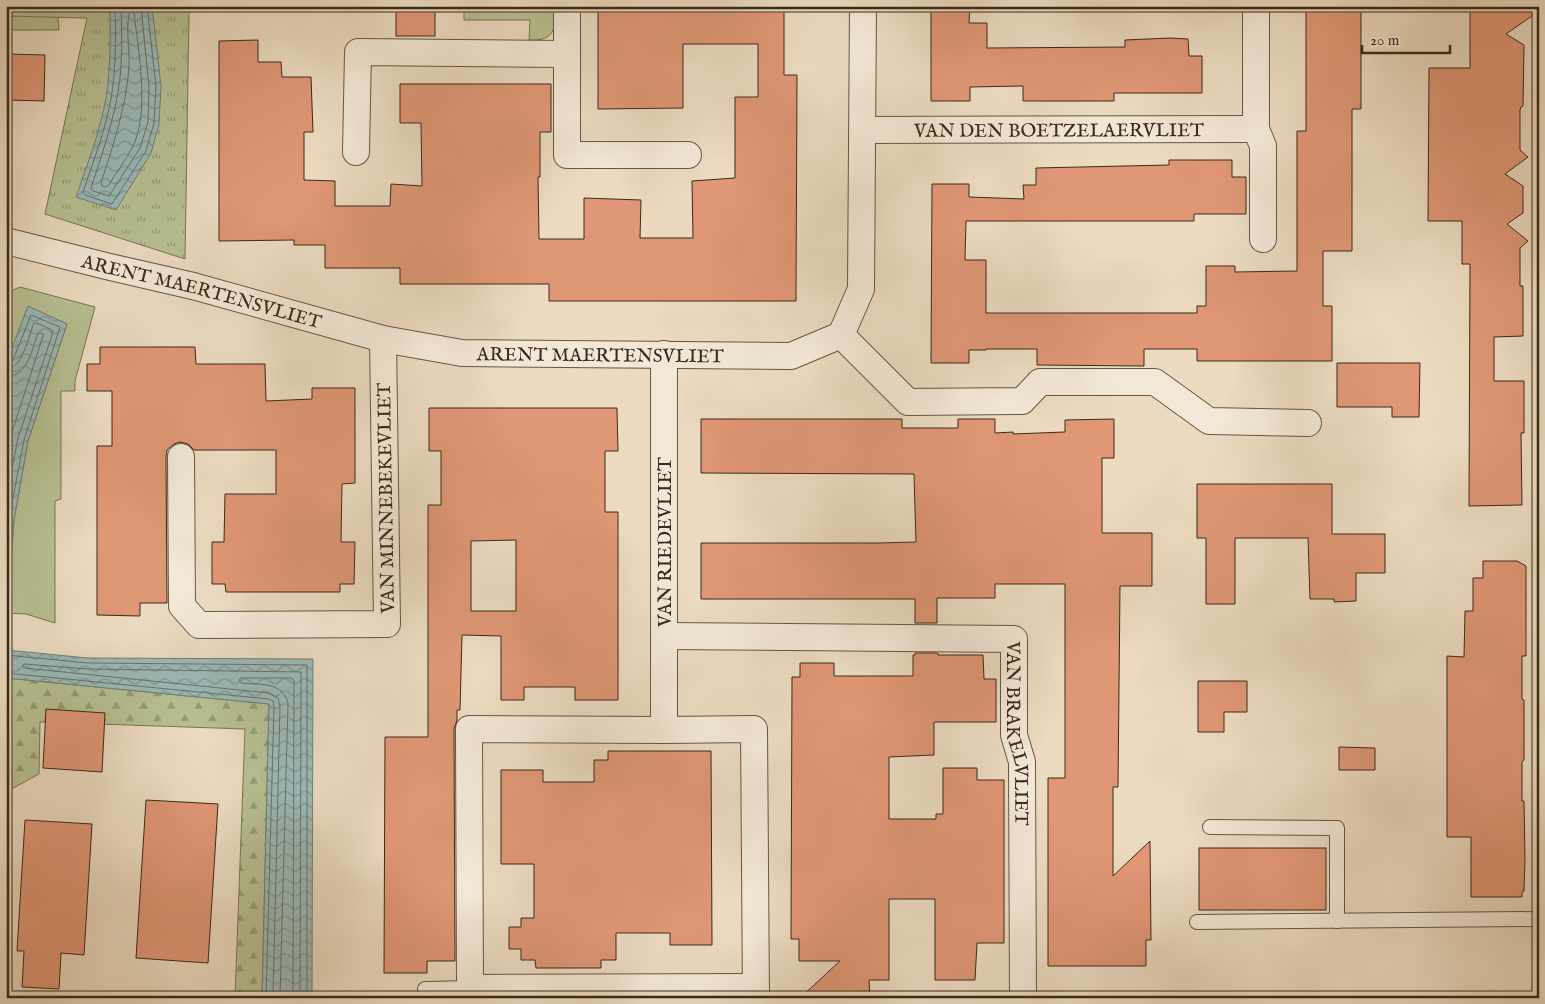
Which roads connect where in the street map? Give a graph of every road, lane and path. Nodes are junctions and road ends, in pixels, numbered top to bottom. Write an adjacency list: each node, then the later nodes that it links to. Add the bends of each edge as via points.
1 (567, 6): 4 (street)
2 (864, 6): 6 (street)
3 (1256, 6): 5 (street)
4 (567, 54): 7 (street, via 358,52); 8 (street, via 567,155)
5 (1256, 129): 6 (street, VAN DEN BOETZELAERVLIET); 9 (street, via 1263,146)
6 (863, 130): 11 (street, via 861,289)
7 (356, 152)
8 (688, 155)
9 (1263, 239)
10 (6, 241): 12 (street, ARENT MAERTENSVLIET, via 193,286)
11 (841, 335): 13 (street, ARENT MAERTENSVLIET, via 791,356); 14 (street, via 908,402 1022,401 1040,382 1155,382 1209,421)
12 (383, 339): 13 (street, ARENT MAERTENSVLIET, via 462,353); 15 (street, VAN MINNEBEKEVLIET, via 387,624 199,625 182,606)
13 (664, 354): 16 (street, VAN RIEDEVLIET)
14 (1308, 423)
15 (181, 457)
16 (664, 636): 17 (street, VAN RIEDEVLIET); 25 (street, VAN BRAKELVLIET, via 1014,639 1014,735 1022,762)
17 (664, 730): 22 (street, via 469,728); 24 (street, via 754,728)
18 (1210, 827): 20 (lane, via 1337,828)
19 (1539, 919): 20 (lane)
20 (1337, 921): 21 (lane)
21 (1197, 922)
22 (470, 988): 23 (lane); 24 (street)
23 (425, 989)
24 (756, 992)
25 (1023, 998)

